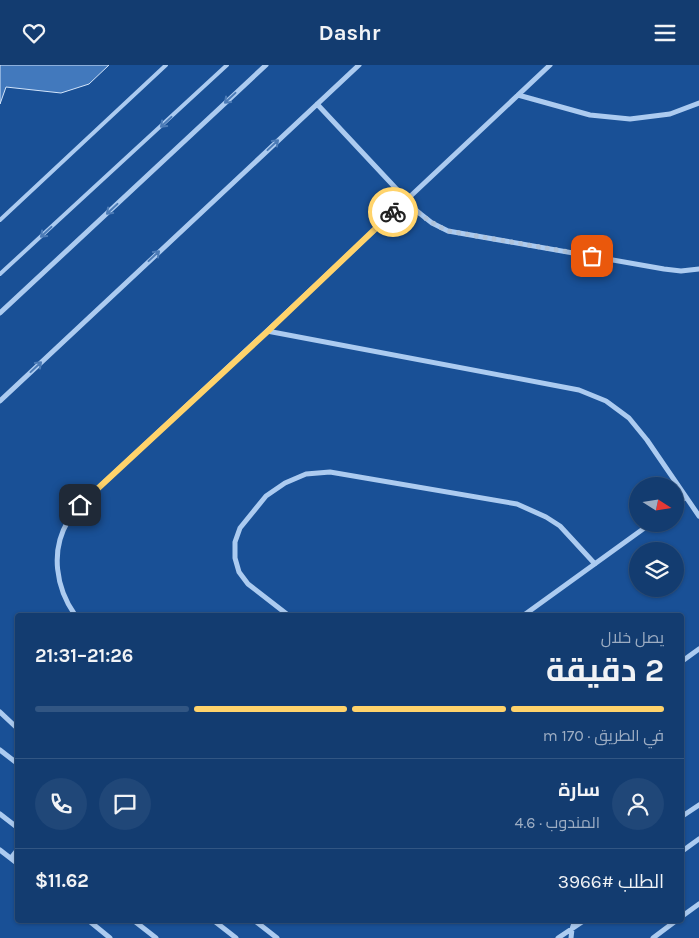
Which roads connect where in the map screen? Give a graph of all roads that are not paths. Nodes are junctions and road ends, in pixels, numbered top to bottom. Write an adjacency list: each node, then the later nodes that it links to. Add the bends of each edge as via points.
1 (166, 65): 10 (lane)
2 (227, 65): 12 (lane, one-way to 12)
3 (266, 65): 13 (street, one-way to 13)
4 (359, 65): 8 (street)
5 (550, 65): 6 (street)
6 (518, 95): 7 (street, via 590,115 630,119 670,114); 9 (street)
7 (699, 103)
8 (316, 104): 9 (street); 15 (street, one-way to 8)
9 (406, 200): 11 (street, via 432,223 448,231 664,269); 14 (street)
10 (0, 220)
11 (699, 269)
12 (0, 274)
13 (0, 313)
14 (268, 331): 16 (street, via 579,390 606,401 629,417); 20 (street, via 80,505 67,522 57,563 60,584)
15 (0, 401)
16 (686, 497): 17 (street)
17 (699, 516)
18 (637, 533): 19 (street)
19 (595, 563): 21 (street, via 560,526 517,504 330,472 306,475 285,483 266,496 240,528 235,543 239,572 248,584); 22 (street)
20 (74, 613)
21 (285, 613)
22 (527, 613)
23 (699, 649): 24 (street)
24 (684, 660)
25 (0, 712): 26 (street)
26 (15, 726)
27 (0, 749): 28 (street)
28 (15, 761)
29 (699, 805): 31 (street)
30 (0, 814): 32 (street)
31 (684, 815)
32 (15, 826)
33 (699, 839): 35 (street)
34 (0, 850): 37 (street)
35 (684, 850)
36 (15, 853): 37 (street)
37 (11, 858): 38 (street)
38 (15, 861)
39 (699, 905): 40 (street)
40 (684, 915)
41 (92, 923): 49 (street)
42 (137, 923): 50 (street)
43 (217, 923): 51 (street)
44 (258, 923): 52 (street)
45 (574, 923): 48 (street)
46 (581, 923): 48 (street)
47 (673, 923): 55 (street)
48 (572, 929): 53 (street); 54 (street)
49 (110, 938)
50 (156, 938)
51 (236, 938)
52 (277, 938)
53 (558, 938)
54 (571, 938)
55 (653, 938)

